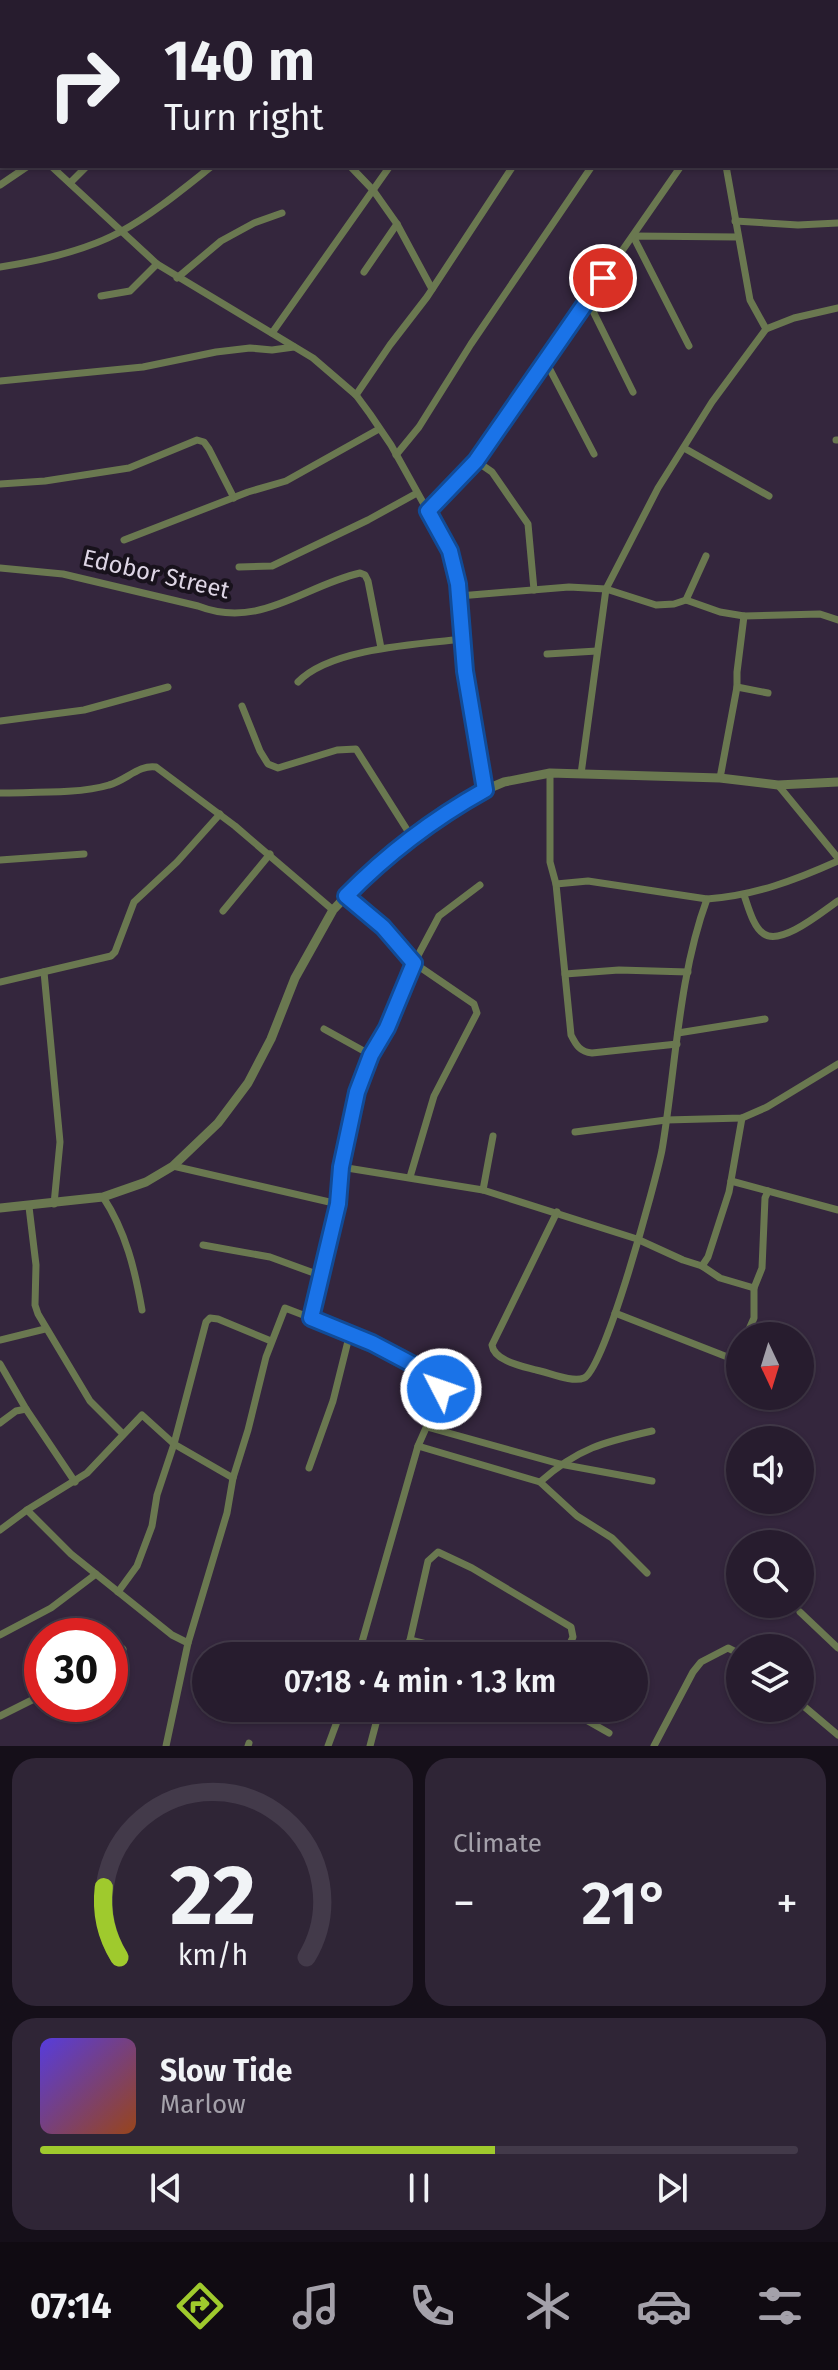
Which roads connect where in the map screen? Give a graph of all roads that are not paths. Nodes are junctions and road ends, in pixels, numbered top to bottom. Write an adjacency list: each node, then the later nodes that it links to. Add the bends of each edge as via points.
1 (25, 168): 12 (street)
2 (53, 168): 11 (street)
3 (85, 168): 11 (street)
4 (209, 168): 18 (street)
5 (352, 168): 13 (street)
6 (389, 168): 13 (street)
7 (512, 168): 25 (street)
8 (591, 168): 40 (street)
9 (680, 168): 19 (street)
10 (726, 168): 15 (street)
11 (70, 183): 18 (street)
12 (0, 185)
13 (373, 190): 17 (street); 30 (street)
14 (282, 213): 24 (street, via 210,248)
15 (735, 221): 16 (street); 20 (street)
16 (838, 223)
17 (397, 224): 23 (street); 25 (street)
18 (121, 232): 21 (street); 22 (street)
19 (633, 236): 20 (street); 27 (street); 31 (street)
20 (738, 237): 29 (street, via 750,300)
21 (157, 264): 24 (street); 26 (street, via 130,291)
22 (0, 267)
23 (364, 272)
24 (177, 278): 30 (street)
25 (432, 289): 36 (street)
26 (101, 296)
27 (587, 299): 33 (street); 35 (street)
28 (838, 308): 29 (street)
29 (766, 329): 38 (street)
30 (272, 333): 32 (street)
31 (689, 346)
32 (294, 347): 34 (street, via 250,348 143,367); 36 (street)
33 (545, 360): 39 (street); 41 (street)
34 (0, 381)
35 (633, 392)
36 (356, 395): 37 (street)
37 (379, 429): 40 (street); 45 (street, via 286,481)
38 (684, 448): 44 (street); 51 (street)
39 (594, 454)
40 (396, 455): 43 (street)
41 (476, 461): 46 (street); 52 (street, via 492,472 528,524)
42 (0, 484): 45 (street, via 129,468 197,440 209,449)
43 (417, 493): 46 (street); 49 (street, via 272,566)
44 (769, 496)
45 (234, 498): 47 (street)
46 (428, 511): 53 (street, via 450,551)
47 (124, 540)
48 (706, 556): 54 (street)
49 (239, 567)
50 (0, 568): 58 (street, Edobor Street, via 63,574 233,614 281,605 360,573 368,581)
51 (606, 589): 52 (street); 54 (street, via 656,605); 59 (street)
52 (534, 590): 53 (street)
53 (459, 596): 57 (street)
54 (686, 600): 55 (street)
55 (744, 616): 56 (street, via 820,614); 63 (street)
56 (838, 620)
57 (464, 639): 58 (street); 72 (street)
58 (381, 648): 61 (street, via 317,668)
59 (597, 651): 60 (street); 68 (street)
60 (547, 654)
61 (298, 682)
62 (168, 687): 66 (street, via 84,710)
63 (737, 687): 64 (street); 69 (street)
64 (768, 693)
65 (242, 706): 75 (street, via 260,751 278,768 356,749)
66 (0, 721)
67 (550, 773): 68 (street); 72 (street); 80 (street, via 550,862)
68 (581, 774): 69 (street)
69 (720, 778): 71 (street)
70 (838, 782): 71 (street)
71 (778, 785): 78 (street)
72 (485, 790): 75 (street)
73 (0, 793): 74 (street, via 106,786 151,766)
74 (220, 814): 77 (street); 89 (street, via 134,902 115,952)
75 (411, 836): 83 (street)
76 (84, 854): 79 (street)
77 (270, 854): 86 (street); 87 (street)
78 (838, 859): 82 (street)
79 (0, 860)
80 (556, 884): 84 (street, via 588,881); 91 (street)
81 (480, 885): 88 (street, via 439,916)
82 (744, 895): 84 (street); 85 (street, via 761,933 768,937 794,930)
83 (346, 896): 86 (street); 88 (street)
84 (707, 899): 90 (street)
85 (838, 901)
86 (333, 910): 103 (street, via 295,978 248,1083)
87 (223, 911)
88 (414, 963): 97 (street); 105 (street, via 474,1004 477,1019 434,1096)
89 (44, 972): 92 (street); 110 (street, via 59,1108)
90 (688, 972): 91 (street); 95 (street)
91 (565, 974): 96 (street, via 571,1035 580,1049 592,1053)
92 (0, 982)
93 (765, 1019): 95 (street)
94 (324, 1029): 97 (street)
95 (678, 1033): 96 (street)
96 (677, 1044): 100 (street)
97 (371, 1055): 104 (street)
98 (838, 1064): 99 (street)
99 (742, 1118): 100 (street); 106 (street)
100 (666, 1120): 101 (street); 116 (street)
101 (575, 1132)
102 (493, 1136): 107 (street)
103 (173, 1166): 109 (street); 111 (street)
104 (341, 1167): 105 (street); 111 (street)
105 (410, 1177): 107 (street)
106 (731, 1181): 108 (street); 118 (street)
107 (483, 1190): 115 (street)
108 (768, 1191): 114 (street); 120 (street, via 762,1268)
109 (103, 1197): 110 (street); 121 (street, via 130,1256)
110 (54, 1204): 112 (street)
111 (338, 1204): 119 (street)
112 (29, 1207): 113 (street); 125 (street, via 35,1305)
113 (0, 1208)
114 (838, 1210)
115 (557, 1212): 116 (street); 122 (street, via 492,1345 494,1353 527,1368 583,1379 590,1374)
116 (637, 1239): 118 (street); 122 (street)
117 (203, 1245): 119 (street, via 270,1257)
118 (702, 1266): 120 (street, via 720,1278)
119 (322, 1276): 123 (street)
120 (754, 1288): 124 (street)
121 (142, 1310)
122 (615, 1313): 129 (street)
123 (311, 1318): 126 (street); 128 (street, via 285,1308)
124 (752, 1322)
125 (45, 1329): 127 (street); 135 (street, via 90,1401)
126 (350, 1333): 133 (street, via 436,1377 441,1394); 139 (street)
127 (0, 1340)
128 (271, 1341): 136 (street, via 218,1319 206,1322); 140 (street)
129 (726, 1356)
130 (0, 1364): 131 (street)
131 (26, 1409): 132 (street); 142 (street)
132 (0, 1423)
133 (427, 1427): 137 (street); 138 (street)
134 (652, 1431): 138 (street, via 599,1443)
135 (123, 1434): 136 (street, via 142,1415); 142 (street)
136 (174, 1444): 140 (street); 148 (street, via 137,1566)
137 (418, 1446): 143 (street); 152 (street)
138 (560, 1464): 141 (street); 143 (street)
139 (309, 1468)
140 (233, 1478): 155 (street)
141 (652, 1481)
142 (75, 1482): 144 (street)
143 (540, 1482): 146 (street)
144 (27, 1510): 145 (street); 147 (street)
145 (0, 1530)
146 (647, 1573)
147 (96, 1574): 148 (street); 150 (street, via 51,1608)
148 (118, 1592): 155 (street)
149 (806, 1618): 156 (street)
150 (0, 1635)
151 (410, 1640): 153 (street); 154 (street, via 428,1561 438,1552 571,1627)
152 (362, 1642)
153 (418, 1642)
154 (571, 1642)
155 (188, 1643): 166 (street)
156 (838, 1648)
157 (726, 1649): 169 (street, via 701,1662)
158 (24, 1704): 160 (street)
159 (814, 1715): 165 (street)
160 (0, 1716)
161 (337, 1722): 167 (street)
162 (376, 1722): 168 (street)
163 (590, 1722): 164 (street)
164 (609, 1733)
165 (838, 1735)
166 (166, 1746)
167 (328, 1746)
168 (370, 1746)
169 (654, 1746)

